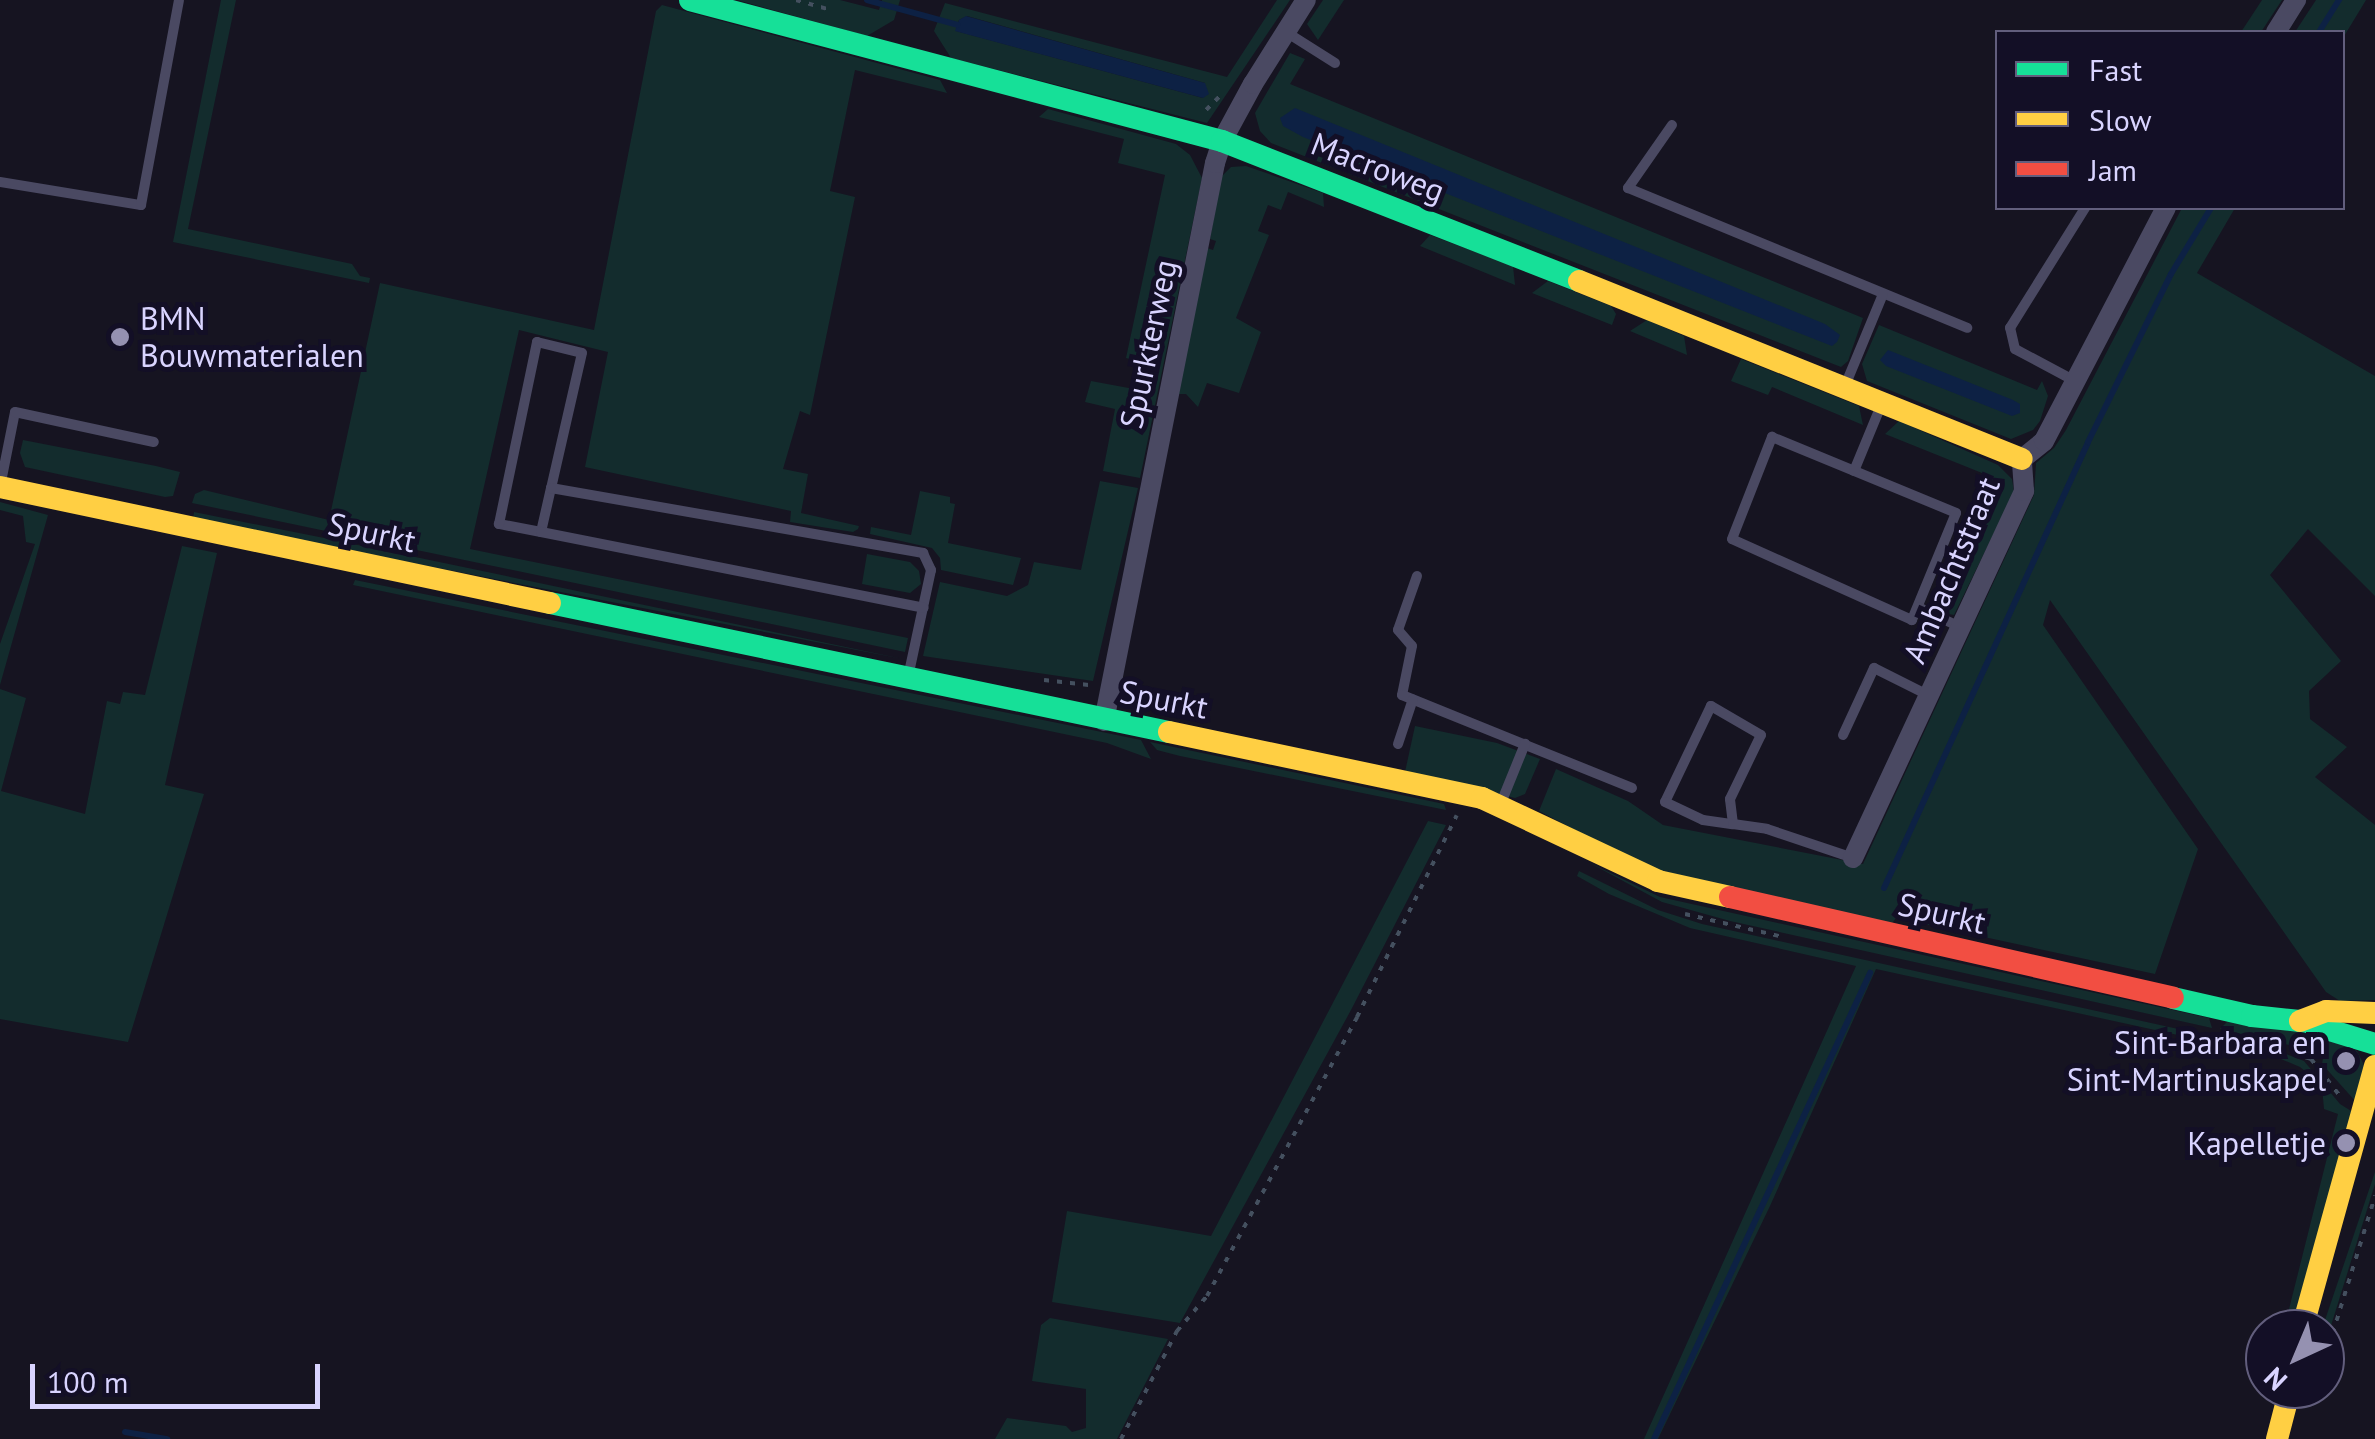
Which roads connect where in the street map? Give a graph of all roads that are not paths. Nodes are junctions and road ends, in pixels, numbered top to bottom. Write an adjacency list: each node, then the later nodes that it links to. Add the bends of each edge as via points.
1 (180, 0): 10 (lane, via 140,205)
2 (690, 0): 9 (street, Macroweg)
3 (1306, 0): 6 (street, Spurkterweg)
4 (2296, 0): 5 (street)
5 (2277, 30)
6 (1286, 32): 7 (lane); 9 (street, Spurkterweg)
7 (1335, 63)
8 (1672, 125): 13 (lane, via 1628,188)
9 (1222, 141): 16 (street, Macroweg); 31 (street, Spurkterweg)
10 (0, 182)
11 (2084, 210): 15 (lane, via 2010,328 2015,350)
12 (2165, 210): 15 (street, Ambachtstraat)
13 (1883, 294): 14 (lane); 16 (lane)
14 (1967, 328)
15 (2075, 381): 19 (street, Ambachtstraat, via 2044,441)
16 (1846, 385): 17 (street, Macroweg)
17 (1883, 400): 19 (street, Macroweg); 20 (lane)
18 (154, 442): 21 (lane, via 14,412)
19 (2022, 459): 27 (street, Ambachtstraat, via 2024,492)
20 (1854, 471): 25 (lane, via 1956,513); 25 (lane, via 1772,438 1732,539 1912,620)
21 (0, 487): 28 (street, Spurkt)
22 (552, 488): 23 (lane); 23 (lane, via 582,353 537,342 499,524); 26 (lane, via 922,552 931,570)
23 (541, 532): 26 (lane)
24 (1417, 576): 30 (lane, via 1398,630 1412,646 1402,695)
25 (1918, 607): 27 (lane)
26 (924, 608): 28 (lane)
27 (1960, 628): 29 (street, Ambachtstraat)
28 (908, 678): 31 (street, Spurkt)
29 (1929, 695): 32 (lane, via 1874,668); 38 (street, Ambachtstraat)
30 (1413, 699): 33 (lane); 34 (lane)
31 (1104, 720): 36 (street, Spurkt)
32 (1842, 736)
33 (1398, 744)
34 (1525, 744): 35 (lane); 36 (lane)
35 (1632, 788)
36 (1500, 805): 40 (street, Spurkt, via 1658,882 2252,1016)
37 (1734, 824): 37 (lane, via 1703,820 1666,802 1711,706 1762,736 1730,800); 38 (lane)
38 (1854, 858)
39 (2375, 1013): 40 (street, Spurkt, via 2326,1011)
40 (2300, 1021): 41 (street, Spurkt)
41 (2375, 1044)
42 (2375, 1066): 44 (street)
43 (2375, 1140): 45 (street)
44 (2308, 1309)
45 (2322, 1309)
46 (2284, 1409): 47 (street)
47 (2276, 1439)

